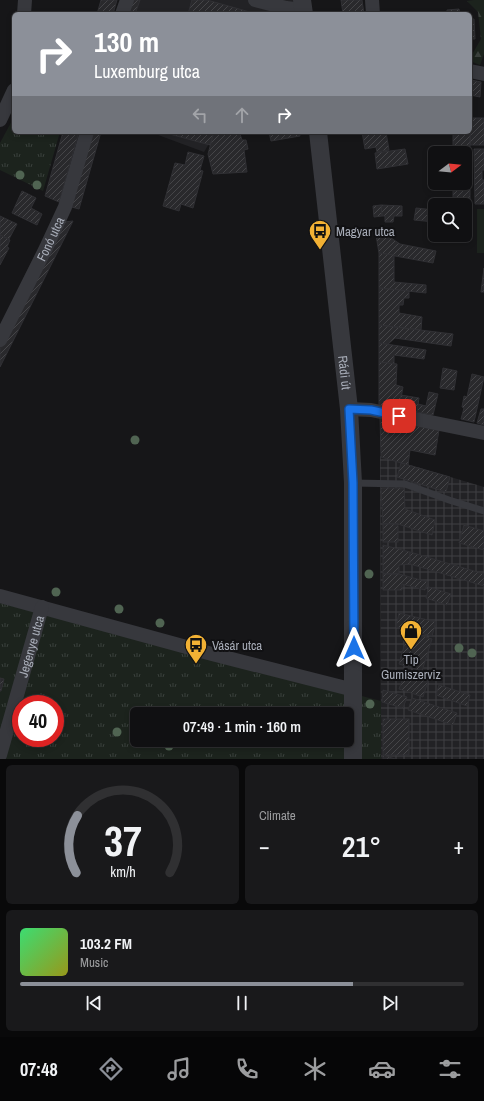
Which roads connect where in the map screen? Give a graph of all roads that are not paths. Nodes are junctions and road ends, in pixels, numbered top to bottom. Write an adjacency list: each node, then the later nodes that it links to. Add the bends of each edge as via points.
1 (25, 0): 6 (street)
2 (126, 0): 7 (street)
3 (255, 0): 5 (street, via 286,8)
4 (372, 0): 8 (street)
5 (303, 8)
6 (24, 12)
7 (123, 12)
8 (373, 12)
9 (472, 71): 10 (street)
10 (484, 74)
11 (12, 94): 12 (street)
12 (0, 120)
13 (86, 134): 15 (street, Fonó utca, via 65,206)
14 (318, 134): 16 (street, Rádi út)
15 (0, 340)
16 (349, 409): 17 (street, via 371,410); 18 (street, Rádi út)
17 (484, 433)
18 (353, 483): 19 (lane, via 405,484); 22 (street, Rádi út)
19 (484, 511)
20 (0, 596): 21 (street)
21 (42, 607): 22 (street); 23 (street, Jegenye utca)
22 (354, 690): 25 (street, Rádi út)
23 (2, 741): 24 (street, Jegenye utca)
24 (0, 755)
25 (353, 759)

